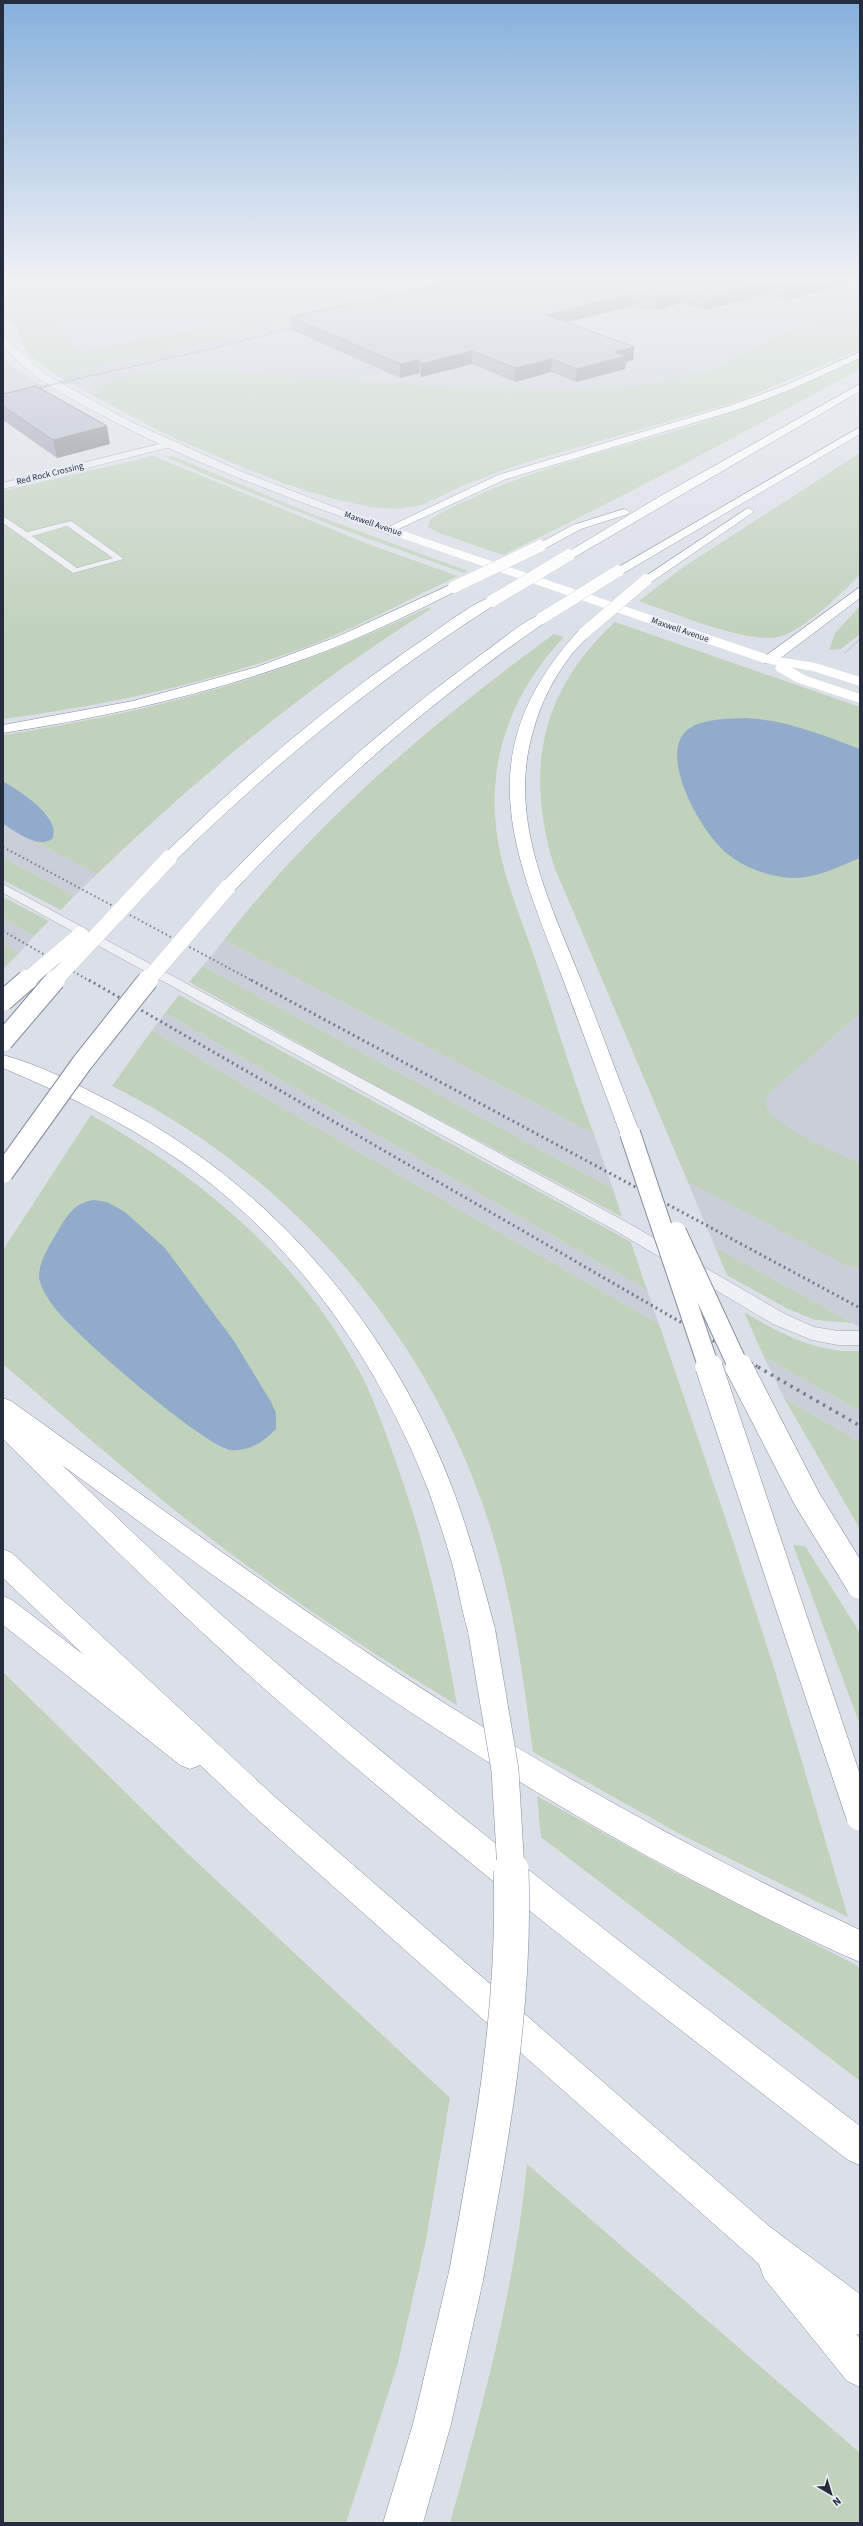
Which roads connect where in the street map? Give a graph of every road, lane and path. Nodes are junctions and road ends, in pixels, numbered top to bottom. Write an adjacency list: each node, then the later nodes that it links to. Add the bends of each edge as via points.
1 (79, 398): 6 (street, Maxwell Avenue)
2 (760, 398): 12 (main road, via 502,477)
3 (841, 398): 9 (main road)
4 (860, 430): 25 (main road, bridge, via 542,618 457,678 378,741 314,800 227,888 121,1012 58,1094)
5 (860, 434): 8 (main road)
6 (167, 445): 7 (street, Red Rock Crossing); 12 (street, Maxwell Avenue, via 253,481)
7 (3, 486)
8 (785, 488)
9 (661, 500): 18 (main road, bridge, via 577,527 344,639 250,673 134,704); 19 (main road, bridge, via 492,601 415,651 338,708 238,792)
10 (756, 506): 24 (main road, bridge, via 646,580 584,633 558,663 533,707 520,751 517,804 522,841 535,886)
11 (3, 519): 13 (lane)
12 (388, 530): 15 (main road, Maxwell Avenue)
13 (25, 535): 13 (lane, via 76,571 120,559 68,523)
14 (860, 591): 15 (main road, via 837,611)
15 (769, 660): 16 (main road, Maxwell Avenue, via 815,667); 17 (main road, Maxwell Avenue, via 801,679)
16 (860, 682)
17 (860, 699)
18 (3, 729)
19 (169, 858): 21 (main road, bridge); 22 (main road, bridge, via 79,953)
20 (3, 888): 26 (lane, via 622,1227 779,1319 812,1334)
21 (3, 1001)
22 (3, 1041)
23 (3, 1062): 39 (main road, bridge, via 106,1107 182,1152 248,1204 318,1277 370,1348 421,1443 455,1530 482,1633 496,1701 506,1777 511,1858 510,1937 505,2022 492,2130 466,2276 432,2424)
24 (630, 1133): 30 (main road, bridge, via 766,1427); 32 (main road, bridge)
25 (3, 1173)
26 (860, 1338)
27 (3, 1408): 34 (main road, via 275,1605 480,1741 697,1864)
28 (3, 1423): 35 (main road, via 128,1546 362,1754 644,1982)
29 (3, 1561): 33 (main road, via 204,1751)
30 (860, 1585)
31 (3, 1609): 33 (main road)
32 (860, 1817)
33 (345, 1876): 36 (main road)
34 (860, 1946)
35 (860, 2148)
36 (757, 2240): 37 (main road); 38 (main road)
37 (860, 2317)
38 (860, 2368)
39 (403, 2523)

